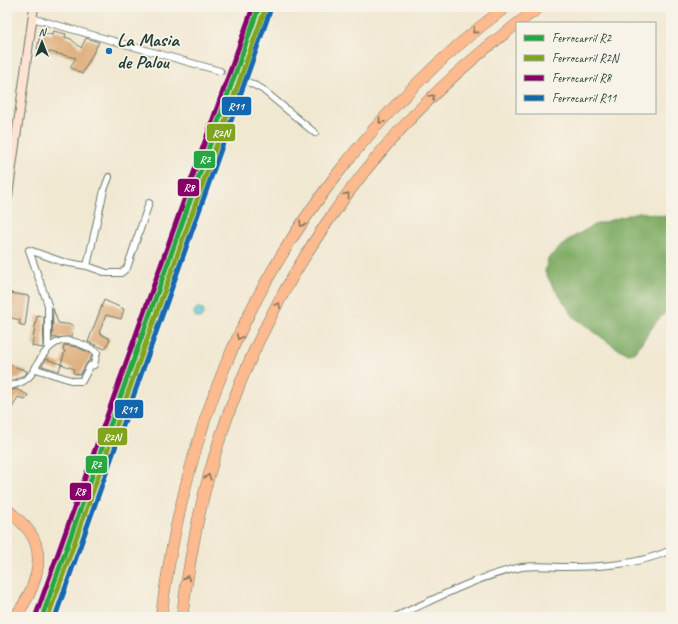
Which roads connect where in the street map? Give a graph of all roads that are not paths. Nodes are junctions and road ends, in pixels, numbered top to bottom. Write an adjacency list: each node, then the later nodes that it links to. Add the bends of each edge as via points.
1 (34, 7): 4 (main road)
2 (506, 7): 22 (highway, one-way to 22, via 433,68 367,138 320,196 268,280 230,355 204,421 177,518)
3 (540, 7): 5 (highway)
4 (32, 18): 7 (street); 11 (main road)
5 (518, 22)
6 (516, 24): 23 (highway, one-way to 6, via 198,521 223,428 249,361 288,286 338,205 372,162 444,84)
7 (220, 71)
8 (240, 78): 9 (street, via 262,89)
9 (315, 133)
10 (109, 176): 13 (street)
11 (7, 203)
12 (149, 203): 13 (street, via 127,268 121,273 107,273)
13 (87, 266): 14 (street, via 63,262 29,250 48,305)
14 (48, 348): 15 (street); 15 (street, via 60,340 77,341 97,352 94,365 90,366 82,381 74,381)
15 (36, 369): 16 (street, via 26,380)
16 (7, 387)
17 (7, 509): 20 (highway, via 29,531 36,544)
18 (7, 520): 20 (highway, via 23,532)
19 (671, 550): 24 (street, via 625,563 523,567 489,575)
20 (38, 556): 21 (highway, via 33,586)
21 (15, 617)
22 (161, 617)
23 (182, 617)
24 (395, 617)

